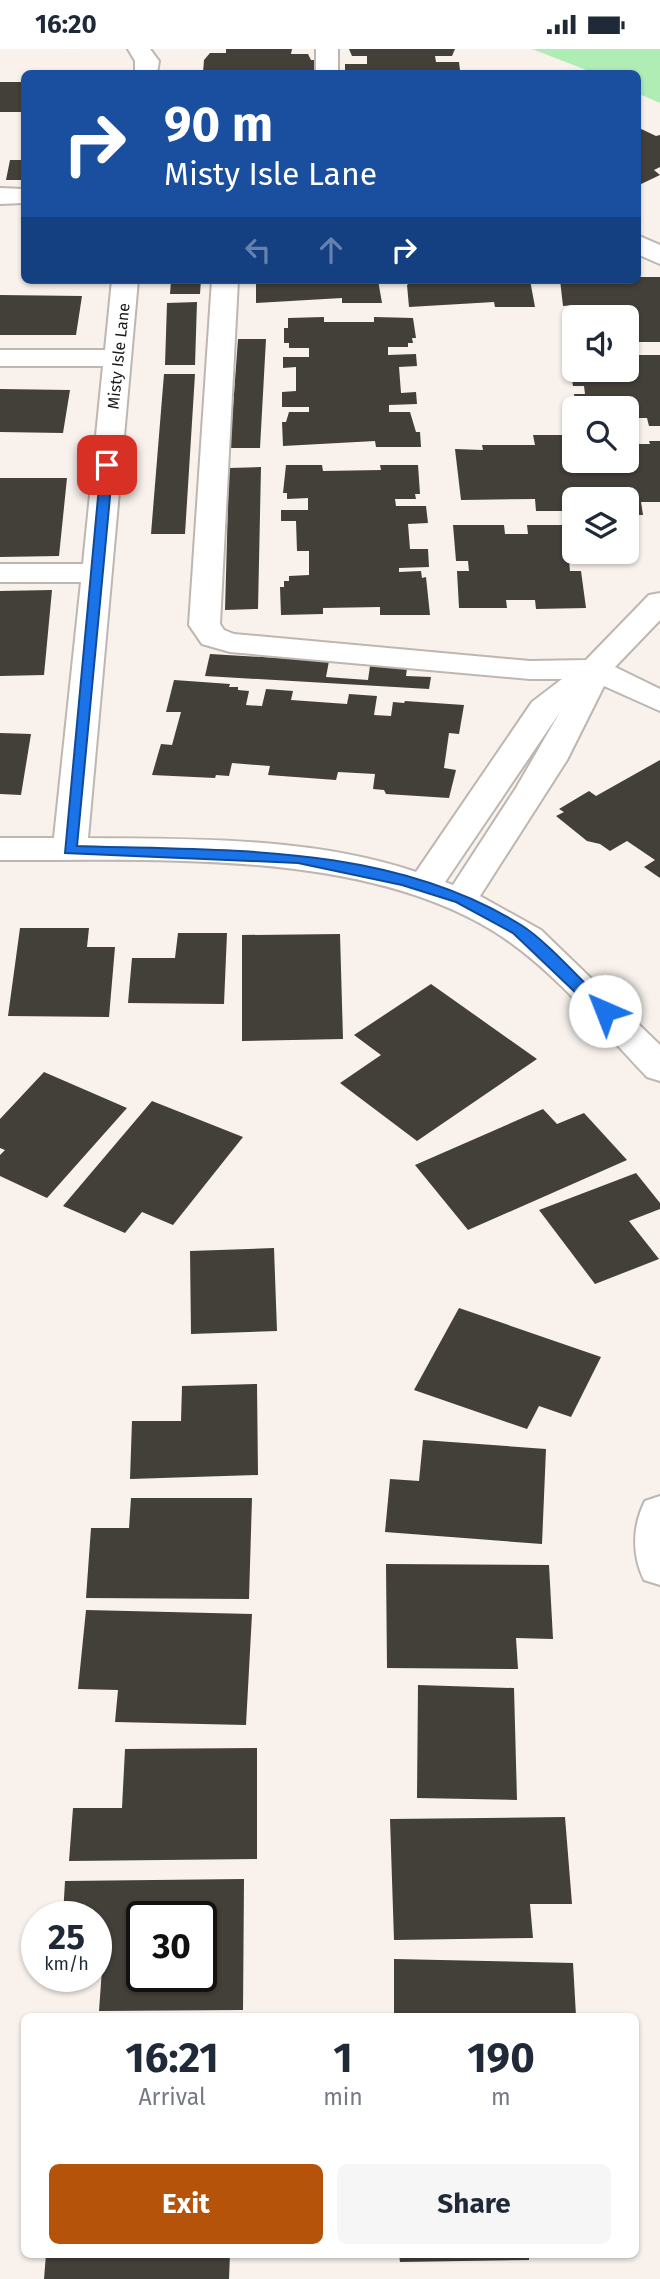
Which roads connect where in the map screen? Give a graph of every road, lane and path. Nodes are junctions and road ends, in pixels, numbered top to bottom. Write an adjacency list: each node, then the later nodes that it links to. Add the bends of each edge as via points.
1 (139, 49): 3 (street, via 147,61)
2 (327, 49): 4 (street)
3 (146, 70)
4 (327, 70)
5 (0, 196): 6 (street)
6 (21, 196)
7 (641, 245): 8 (street)
8 (660, 256)
9 (125, 284): 12 (street, Misty Isle Lane)
10 (225, 284): 16 (street, via 204,625 214,637 230,643 530,670)
11 (0, 358): 12 (street)
12 (118, 358): 14 (street, Misty Isle Lane)
13 (0, 573): 14 (street)
14 (97, 573): 19 (street, Misty Isle Lane)
15 (660, 603): 16 (street)
16 (596, 669): 17 (street); 20 (street, via 543,709); 21 (street, via 578,712 539,779)
17 (660, 701)
18 (0, 849): 19 (street)
19 (70, 850): 20 (street, via 298,858)
20 (424, 887): 21 (street)
21 (461, 898): 22 (street, via 518,930)
22 (660, 1068)
23 (660, 1514): 24 (street, via 656,1533)
24 (660, 1567)

